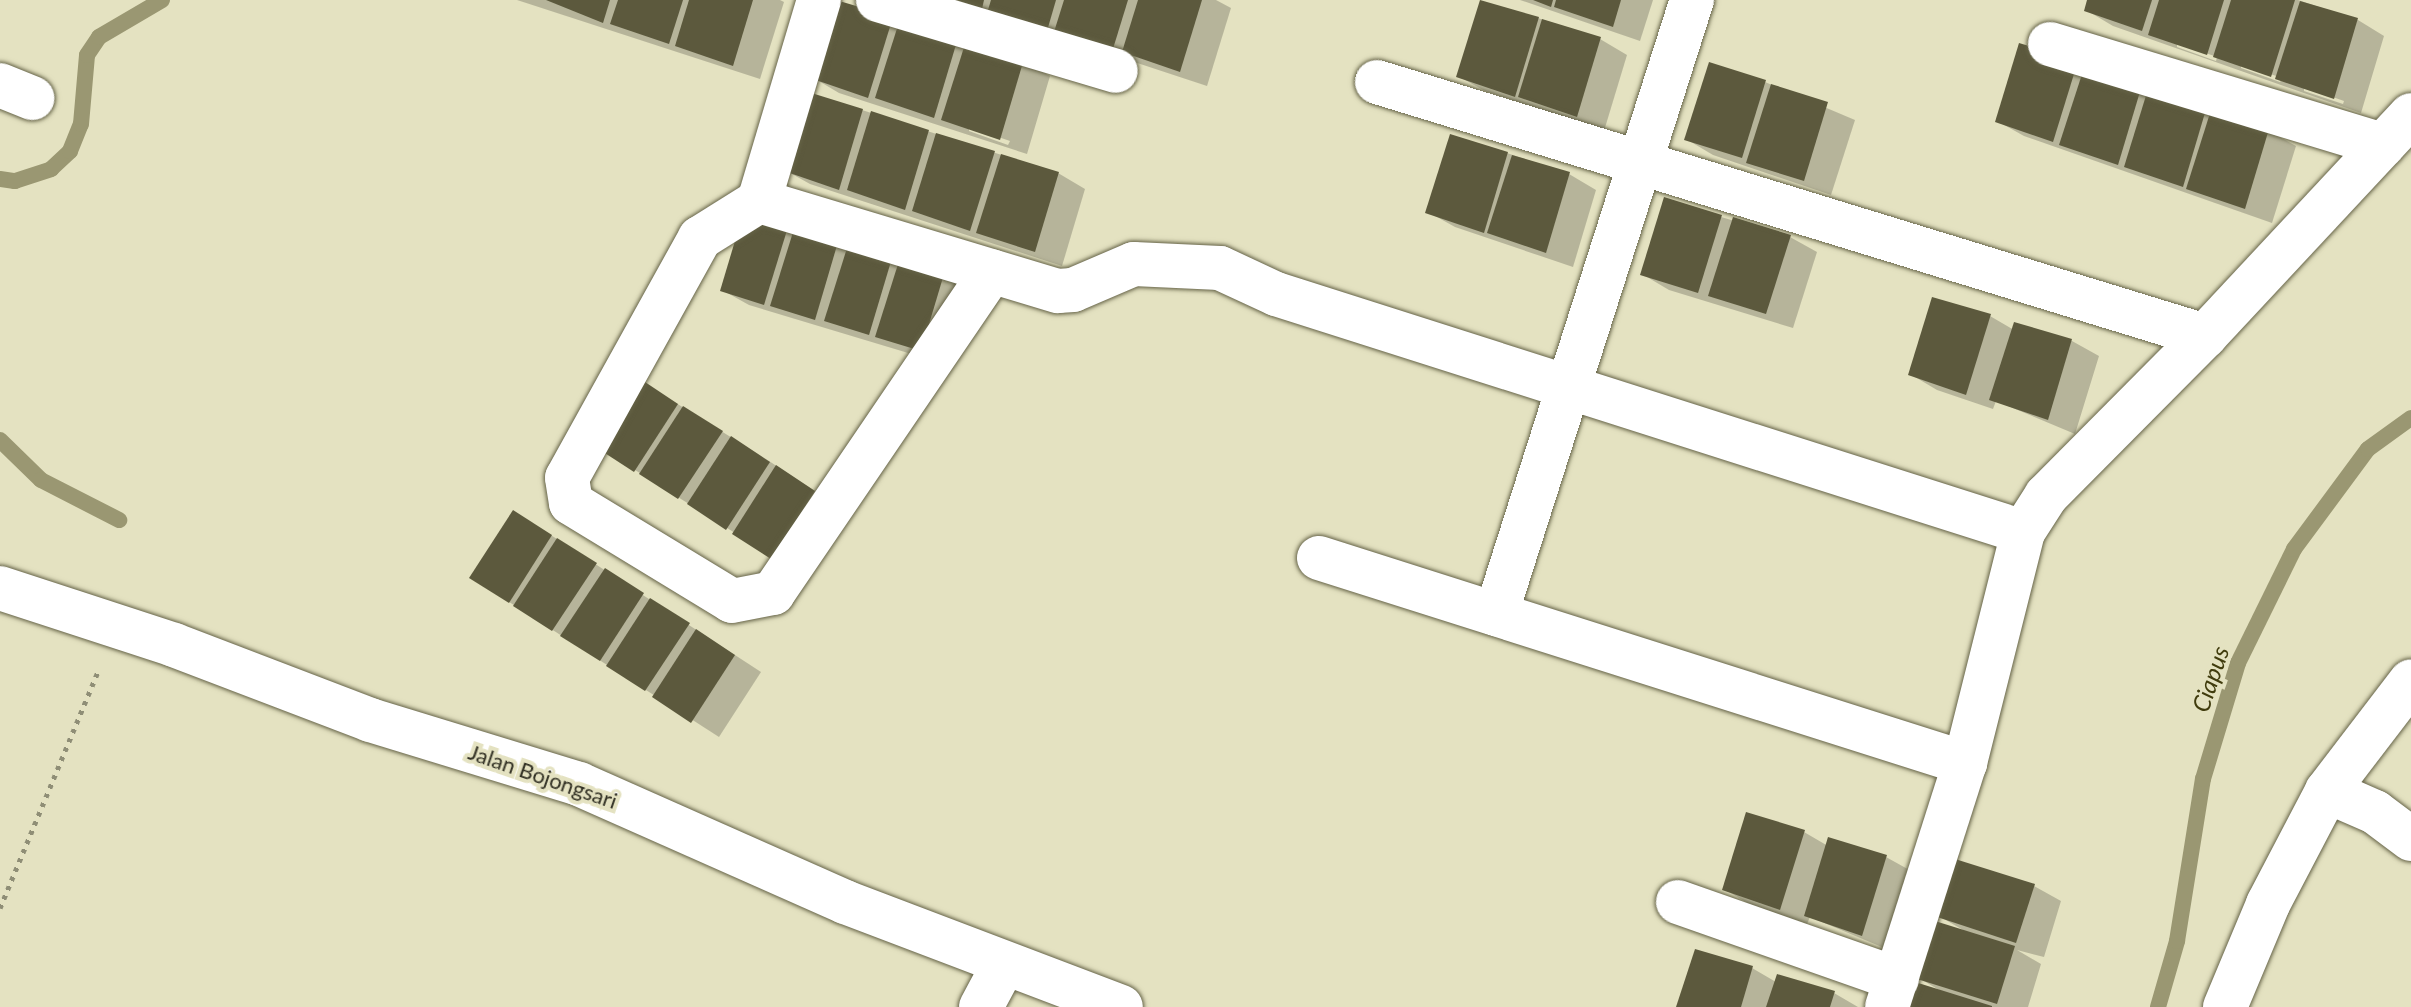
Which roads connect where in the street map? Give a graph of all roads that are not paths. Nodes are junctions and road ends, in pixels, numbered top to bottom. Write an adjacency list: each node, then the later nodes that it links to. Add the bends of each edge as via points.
1 (819, 0): 9 (street)
2 (878, 0): 5 (street)
3 (1692, 0): 8 (street)
4 (2050, 44): 7 (street)
5 (1116, 71)
6 (1377, 82): 8 (street)
7 (2397, 130): 11 (street)
8 (1640, 165): 11 (street); 12 (street)
9 (759, 201): 10 (street); 10 (street, via 700,238 567,478 571,503 732,601 773,593)
10 (992, 271): 12 (street, via 1058,291 1073,290 1134,264 1220,268 1276,294)
11 (2205, 336): 13 (street, via 2046,496)
12 (1571, 390): 13 (street); 16 (street)
13 (2023, 532): 18 (street)
14 (1319, 558): 16 (street)
15 (0, 588): 22 (street, Jalan Bojongsari, via 370,720 579,784 845,902)
16 (1496, 614): 18 (street)
17 (2411, 681): 19 (street)
18 (1965, 763): 23 (street)
19 (2327, 791): 20 (street, via 2375,812); 26 (street, via 2268,904)
20 (2411, 839)
21 (1678, 902): 23 (street)
22 (1004, 964): 24 (street); 25 (street, Jalan Bojongsari)
23 (1892, 993)
24 (981, 1007)
25 (1121, 1007)
26 (2225, 1007)

